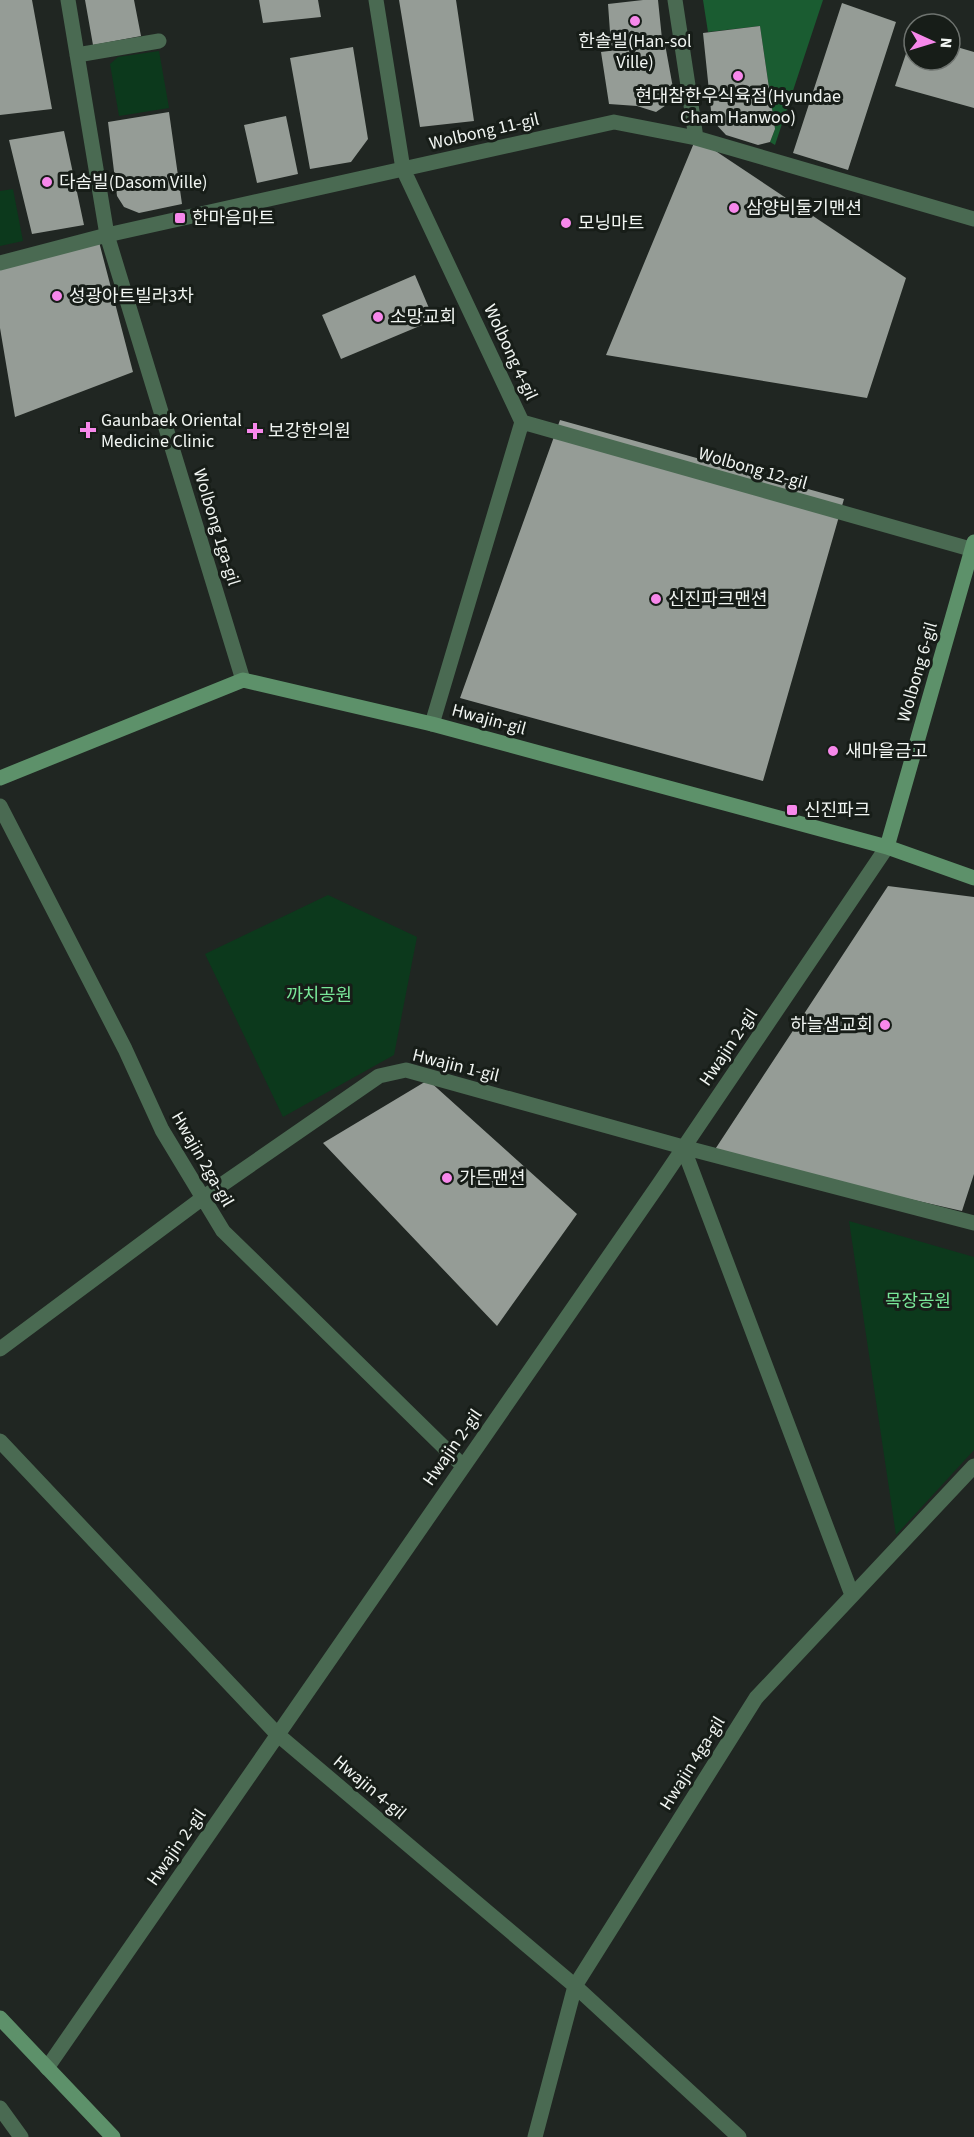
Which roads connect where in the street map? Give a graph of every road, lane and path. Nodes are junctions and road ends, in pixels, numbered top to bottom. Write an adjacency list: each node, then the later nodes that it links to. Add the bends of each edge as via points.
1 (68, 0): 5 (street, Wolbong 1ga-gil)
2 (376, 0): 7 (street, Wolbong 4-gil)
3 (675, 0): 6 (street)
4 (159, 41): 5 (street)
5 (77, 55): 9 (street, Wolbong 1ga-gil)
6 (696, 138): 7 (street, Wolbong 11-gil, via 614,122); 8 (street, Wolbong 11-gil)
7 (403, 169): 9 (street, Wolbong 11-gil); 11 (street, Wolbong 4-gil)
8 (974, 219)
9 (107, 235): 10 (street, Wolbong 11-gil); 13 (street, Wolbong 1ga-gil)
10 (0, 263)
11 (522, 422): 12 (street, Wolbong 12-gil); 14 (street, Wolbong 4-gil)
12 (973, 547): 17 (street, Wolbong 6-gil)
13 (243, 680): 14 (street, Hwajin-gil); 15 (street)
14 (432, 724): 17 (street, Hwajin-gil)
15 (0, 778)
16 (0, 806): 20 (street, Hwajin 2ga-gil, via 125,1049 162,1130)
17 (887, 847): 18 (street, Hwajin-gil); 19 (street, Hwajin 2-gil)
18 (974, 878)
19 (683, 1147): 20 (street, Hwajin 1-gil, via 406,1070 379,1076); 21 (street, Hwajin 1-gil); 24 (street, Hwajin 2-gil); 26 (street)
20 (204, 1197): 22 (street, Hwajin 1-gil); 24 (street, Hwajin 2ga-gil, via 223,1231)
21 (974, 1223)
22 (0, 1349)
23 (0, 1441): 27 (street, Hwajin 4-gil)
24 (463, 1466): 27 (street, Hwajin 2-gil)
25 (974, 1466): 26 (street, Hwajin 4ga-gil)
26 (852, 1595): 28 (street, Hwajin 4ga-gil, via 756,1698)
27 (278, 1734): 28 (street, Hwajin 4-gil); 30 (street, Hwajin 2-gil)
28 (575, 1986): 34 (street, Hwajin 4ga-gil); 35 (street, Hwajin 4-gil)
29 (0, 2018): 30 (street)
30 (47, 2068): 33 (street)
31 (1, 2110): 32 (street)
32 (21, 2137)
33 (113, 2137)
34 (535, 2137)
35 (739, 2137)

